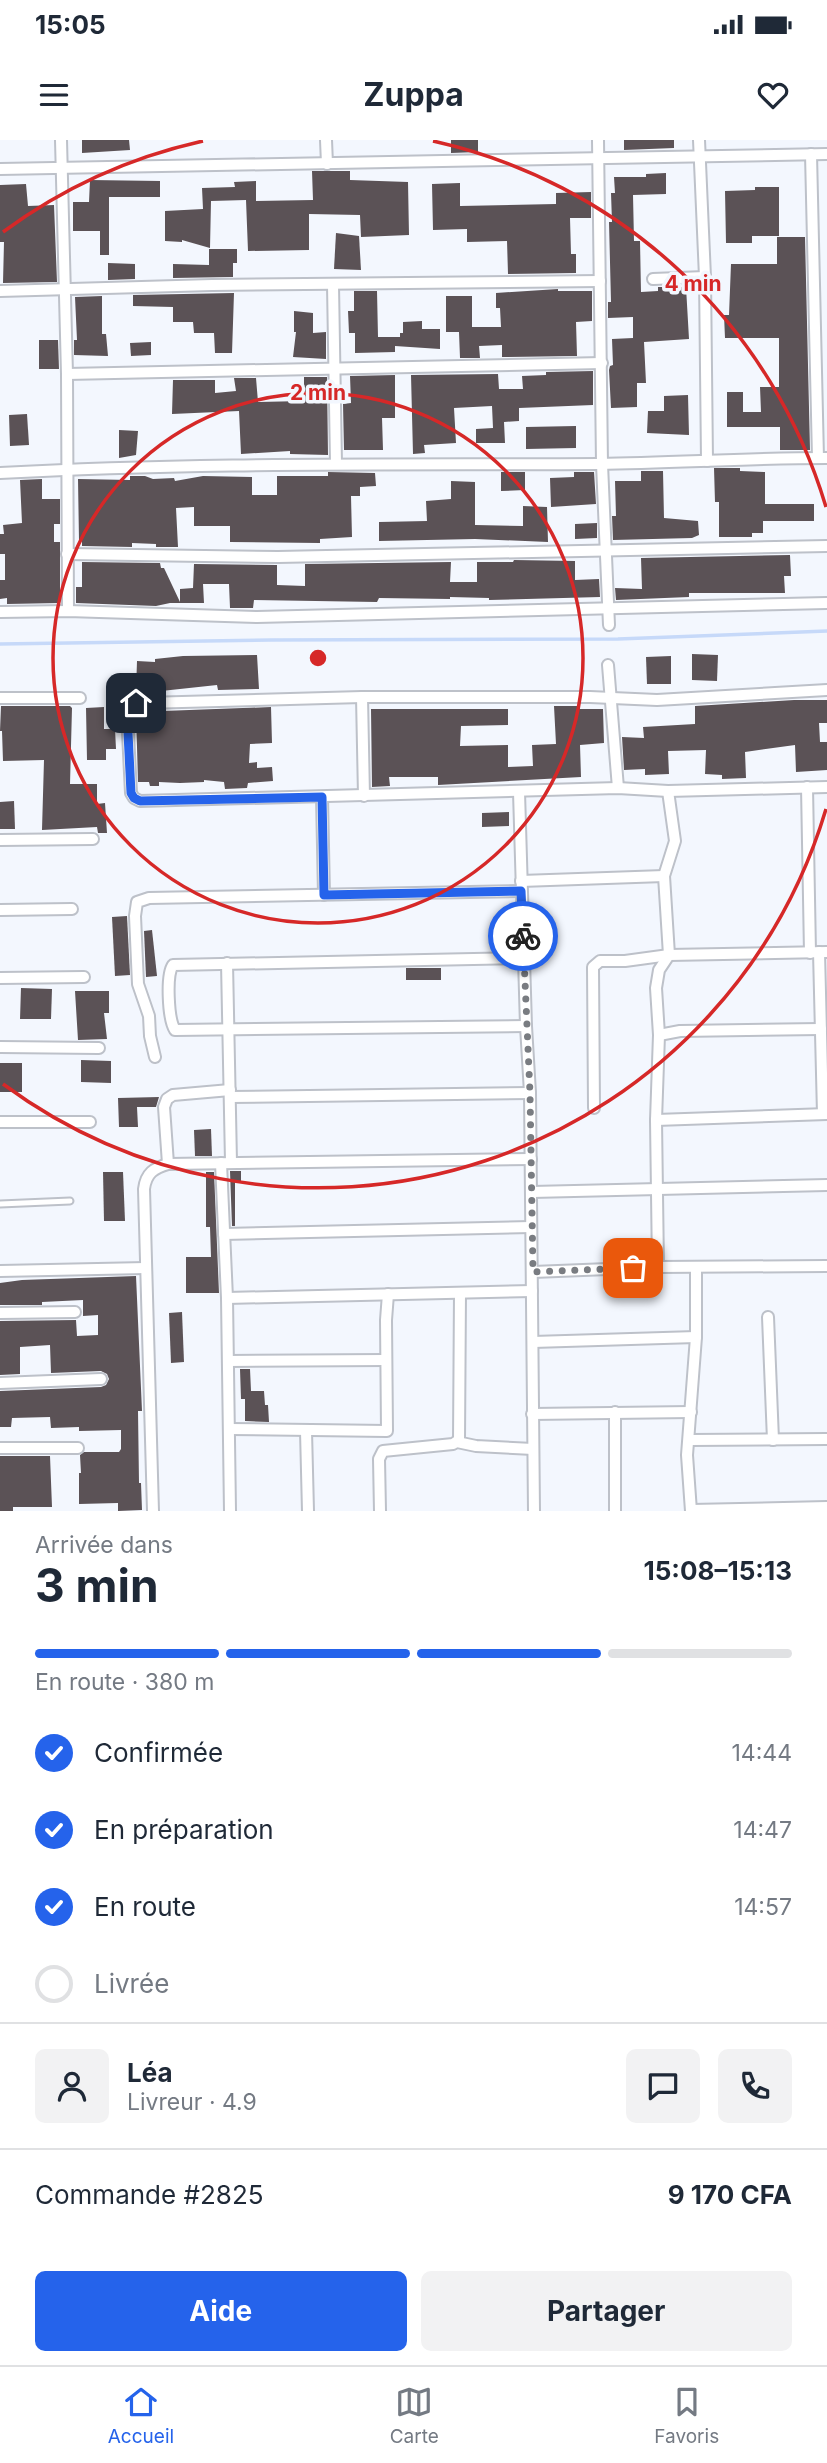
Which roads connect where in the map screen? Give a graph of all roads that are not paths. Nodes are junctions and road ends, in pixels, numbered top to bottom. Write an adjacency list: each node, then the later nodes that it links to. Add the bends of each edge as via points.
1 (61, 140): 11 (street)
2 (326, 140): 9 (street)
3 (598, 140): 8 (street)
4 (699, 140): 7 (street)
5 (811, 154): 6 (street); 7 (street); 12 (street)
6 (827, 154)
7 (699, 157): 8 (street); 13 (street)
8 (598, 159): 9 (street); 15 (street)
9 (327, 164): 11 (street)
10 (0, 169): 11 (street)
11 (62, 169): 17 (street)
12 (821, 276): 19 (street)
13 (705, 277): 14 (street); 24 (street)
14 (653, 279)
15 (600, 281): 16 (street); 20 (street)
16 (333, 285): 17 (street); 21 (street)
17 (65, 288): 18 (street); 22 (street)
18 (0, 291)
19 (822, 360): 23 (street)
20 (602, 363): 21 (street); 26 (street)
21 (335, 367): 22 (street); 25 (street)
22 (67, 374): 27 (street)
23 (822, 458): 24 (street)
24 (707, 461): 26 (street)
25 (335, 464): 26 (street); 27 (street)
26 (602, 464): 30 (street)
27 (68, 469): 28 (street); 31 (street)
28 (0, 473)
29 (827, 546): 30 (street)
30 (604, 552): 31 (street, via 278,557); 33 (street)
31 (67, 554): 34 (street)
32 (827, 603): 33 (street)
33 (608, 608): 34 (street, via 257,617); 36 (street)
34 (68, 611): 35 (street)
35 (0, 612)
36 (609, 625)
37 (608, 665): 40 (street)
38 (827, 690): 40 (street, via 657,700)
39 (362, 697): 40 (street); 48 (street); 49 (street, via 130,705 131,793 140,801)
40 (612, 697): 45 (street)
41 (0, 698): 42 (street)
42 (80, 698)
43 (807, 787): 44 (street); 46 (street); 57 (street)
44 (827, 787)
45 (618, 788): 46 (street); 47 (street)
46 (668, 791): 52 (street, via 675,841)
47 (519, 792): 48 (street); 53 (street)
48 (364, 796): 49 (street)
49 (322, 797): 54 (street)
50 (93, 839): 51 (street)
51 (0, 840)
52 (664, 876): 53 (street); 58 (street)
53 (521, 886): 54 (street); 59 (street)
54 (324, 895): 69 (street, via 149,898 137,902 138,984)
55 (72, 909): 56 (street)
56 (0, 910)
57 (818, 953): 58 (street); 64 (street)
58 (669, 956): 66 (street, via 659,971 656,988); 72 (street, via 600,961 593,967)
59 (524, 958): 60 (street); 63 (street)
60 (228, 963): 65 (street); 65 (street, via 173,965 170,1016 175,1030)
61 (84, 977): 62 (street)
62 (0, 978)
63 (526, 1026): 65 (street); 70 (street)
64 (821, 1029): 66 (street); 73 (street)
65 (229, 1030): 71 (street)
66 (659, 1035): 74 (street)
67 (0, 1047): 68 (street)
68 (99, 1048)
69 (155, 1056)
70 (530, 1093): 71 (street); 77 (street)
71 (230, 1094): 78 (street); 79 (street, via 173,1095 167,1099)
72 (594, 1108)
73 (825, 1114): 74 (street)
74 (656, 1119): 81 (street)
75 (0, 1122): 76 (street)
76 (90, 1122)
77 (531, 1159): 78 (street); 82 (street)
78 (226, 1162): 79 (street); 86 (street)
79 (168, 1164): 89 (street, via 150,1171 145,1181)
80 (827, 1185): 81 (street)
81 (657, 1189): 82 (street); 88 (street)
82 (532, 1192): 85 (street)
83 (70, 1202): 84 (lane)
84 (0, 1205)
85 (531, 1227): 86 (street); 92 (street)
86 (224, 1234): 96 (street)
87 (827, 1266): 90 (street)
88 (658, 1267): 90 (street); 92 (street)
89 (146, 1268): 91 (street); 121 (street)
90 (695, 1268): 100 (street)
91 (0, 1272)
92 (533, 1272): 93 (street)
93 (532, 1291): 94 (street); 101 (street)
94 (460, 1293): 95 (street); 115 (street)
95 (388, 1294): 96 (street); 102 (street)
96 (227, 1298): 103 (street)
97 (75, 1312): 98 (street)
98 (0, 1313)
99 (768, 1317): 114 (street)
100 (696, 1337): 101 (street); 107 (street)
101 (533, 1342): 108 (street)
102 (386, 1360): 103 (street); 111 (street)
103 (228, 1361): 109 (street)
104 (101, 1379): 105 (street)
105 (0, 1383)
106 (615, 1412): 107 (street); 108 (street); 126 (street)
107 (691, 1412): 113 (street)
108 (532, 1414): 118 (street)
109 (229, 1429): 110 (street); 122 (street)
110 (306, 1431): 111 (street); 123 (street)
111 (387, 1431): 119 (street)
112 (827, 1439): 114 (street)
113 (690, 1440): 114 (street); 127 (street)
114 (773, 1440)
115 (457, 1442): 118 (street); 119 (street)
116 (0, 1448): 117 (street)
117 (78, 1448)
118 (533, 1449): 125 (street)
119 (387, 1450): 124 (street, via 379,1459)
120 (827, 1507): 127 (street)
121 (153, 1511)
122 (230, 1511)
123 (308, 1511)
124 (380, 1511)
125 (534, 1511)
126 (615, 1511)
127 (691, 1511)

